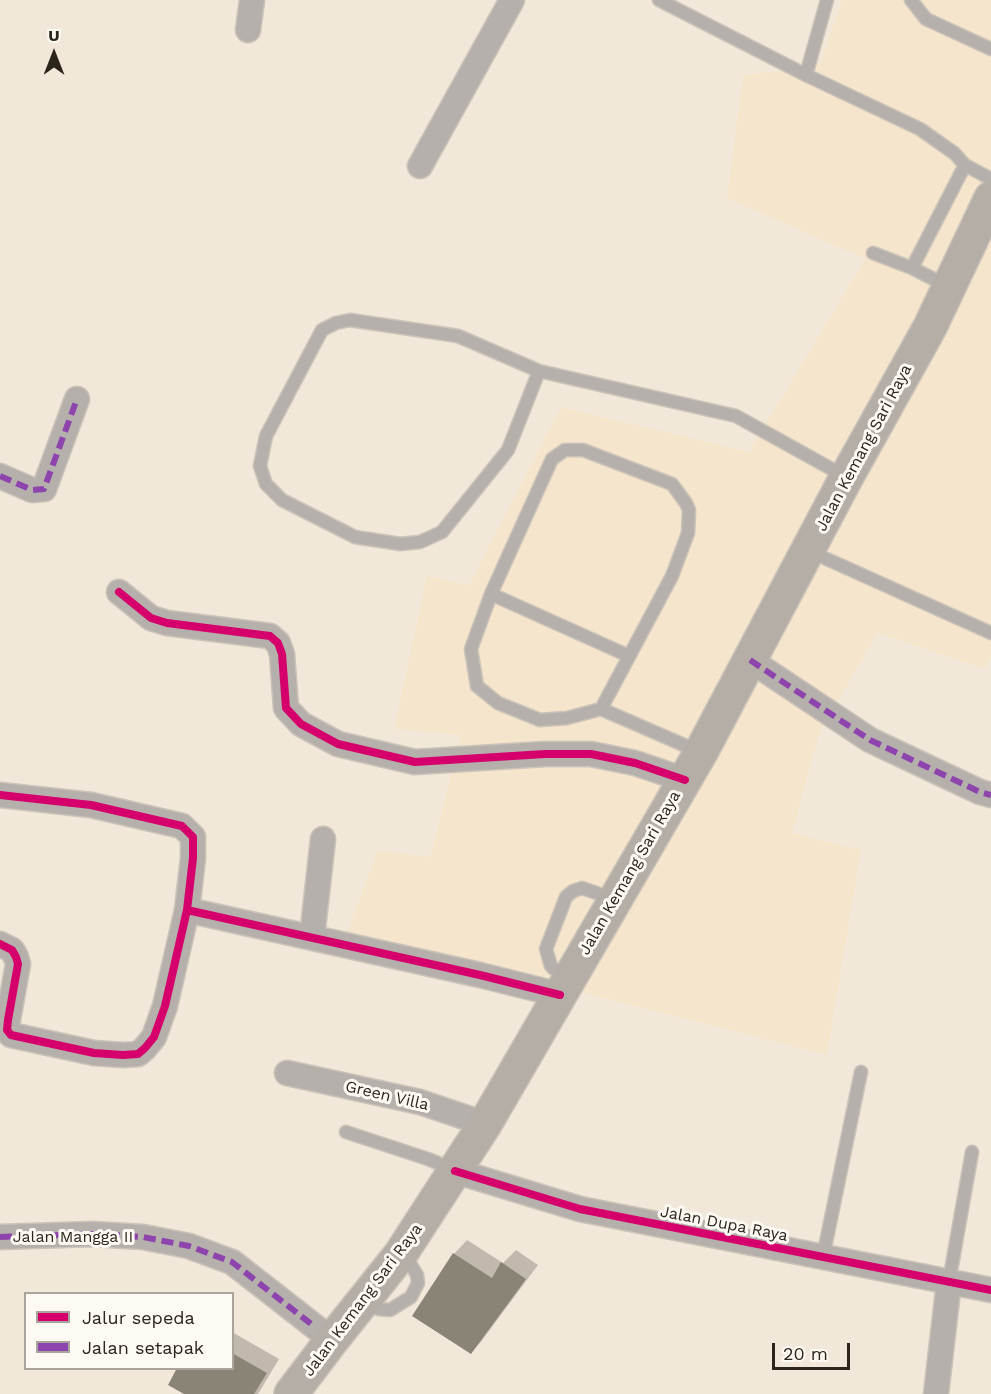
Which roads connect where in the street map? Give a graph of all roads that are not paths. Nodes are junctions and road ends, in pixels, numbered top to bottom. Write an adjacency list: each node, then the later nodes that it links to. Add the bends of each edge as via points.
1 (252, 0): 6 (street)
2 (512, 0): 10 (street)
3 (659, 0): 8 (lane)
4 (911, 0): 7 (lane, via 926,19)
5 (823, 2): 8 (lane)
6 (248, 30)
7 (991, 50)
8 (806, 75): 9 (lane, via 920,129)
9 (965, 165): 11 (lane); 14 (lane)
10 (420, 166)
11 (991, 179)
12 (991, 198): 15 (main road, Jalan Kemang Sari Raya)
13 (873, 253): 14 (lane)
14 (912, 268): 15 (lane)
15 (949, 287): 19 (main road, Jalan Kemang Sari Raya)
16 (539, 371): 16 (lane, via 508,450 442,532 420,542 400,544 355,537 282,501 266,484 260,466 266,436 322,330 336,323 350,320 458,336); 19 (lane, via 736,416)
17 (77, 399): 18 (street, via 44,489 32,490)
18 (0, 476)
19 (846, 478): 20 (main road, Jalan Kemang Sari Raya)
20 (808, 551): 23 (lane); 25 (main road, Jalan Kemang Sari Raya)
21 (120, 591): 27 (street, via 159,621 270,636 282,654 286,708 301,724 338,744 415,762 591,754 635,763)
22 (491, 594): 24 (lane); 24 (lane, via 552,459 558,454 583,450 672,484 686,503 688,533 672,576); 26 (lane, via 471,649 477,686 498,703 540,720)
23 (991, 633)
24 (629, 656): 26 (lane)
25 (750, 660): 27 (main road, Jalan Kemang Sari Raya); 29 (street, via 870,740)
26 (601, 709): 27 (lane)
27 (693, 766): 31 (main road, Jalan Kemang Sari Raya)
28 (0, 795): 32 (street, via 91,805 182,826 193,837)
29 (991, 795)
30 (323, 839): 33 (street)
31 (615, 899): 35 (main road, Jalan Kemang Sari Raya); 35 (lane, via 582,888 566,897 546,949)
32 (187, 909): 33 (street); 34 (street, via 165,1006 154,1037 138,1054 94,1053 11,1035 7,1030 18,964 12,950)
33 (312, 937): 35 (street)
34 (0, 944)
35 (564, 988): 38 (main road, Jalan Kemang Sari Raya)
36 (861, 1072): 43 (lane)
37 (287, 1074): 38 (street, Green Villa, via 420,1102)
38 (485, 1124): 41 (main road, Jalan Kemang Sari Raya)
39 (346, 1132): 41 (lane)
40 (972, 1152): 44 (lane)
41 (455, 1171): 43 (street, Jalan Dupa Raya, via 580,1209); 46 (main road, Jalan Kemang Sari Raya, via 400,1255)
42 (0, 1238): 46 (street, Jalan Mangga II, via 93,1234 143,1237 189,1246 232,1262)
43 (823, 1257): 44 (street, Jalan Dupa Raya)
44 (949, 1282): 45 (street, Jalan Dupa Raya); 48 (street)
45 (991, 1290)
46 (332, 1340): 47 (main road, Jalan Kemang Sari Raya)
47 (291, 1394)
48 (936, 1394)

